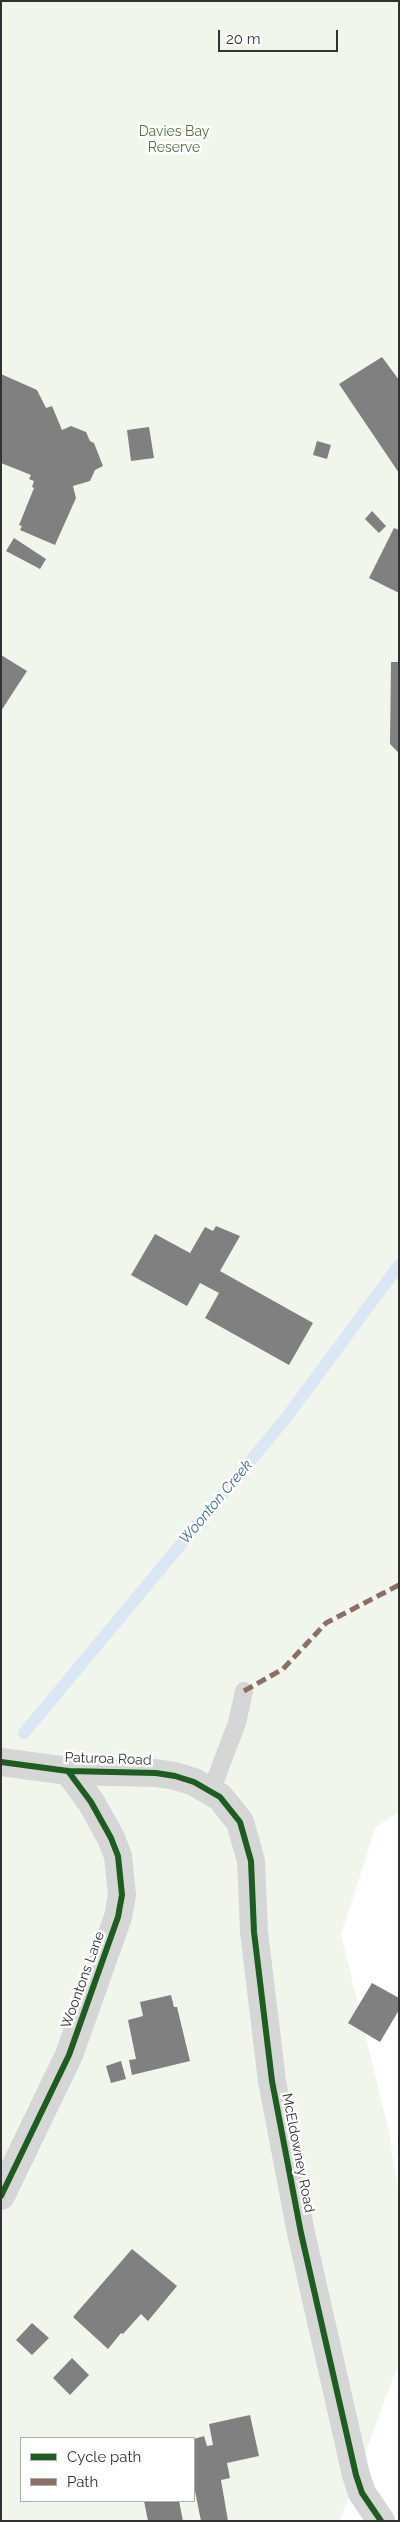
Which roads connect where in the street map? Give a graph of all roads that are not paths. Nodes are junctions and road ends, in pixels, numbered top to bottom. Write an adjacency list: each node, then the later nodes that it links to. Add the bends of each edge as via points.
1 (244, 1691): 4 (lane, via 237,1723)
2 (1, 1762): 3 (street, Paturoa Road)
3 (68, 1771): 4 (street, Paturoa Road, via 156,1773 175,1776); 5 (street, Woontons Lane, via 91,1802 111,1838 118,1856 122,1895 118,1917 69,2055)
4 (210, 1791): 6 (street, McEldowney Road, via 231,1808 246,1839 251,1861 254,1932 272,2081 301,2233 356,2476 362,2493)
5 (1, 2196)
6 (381, 2521)

